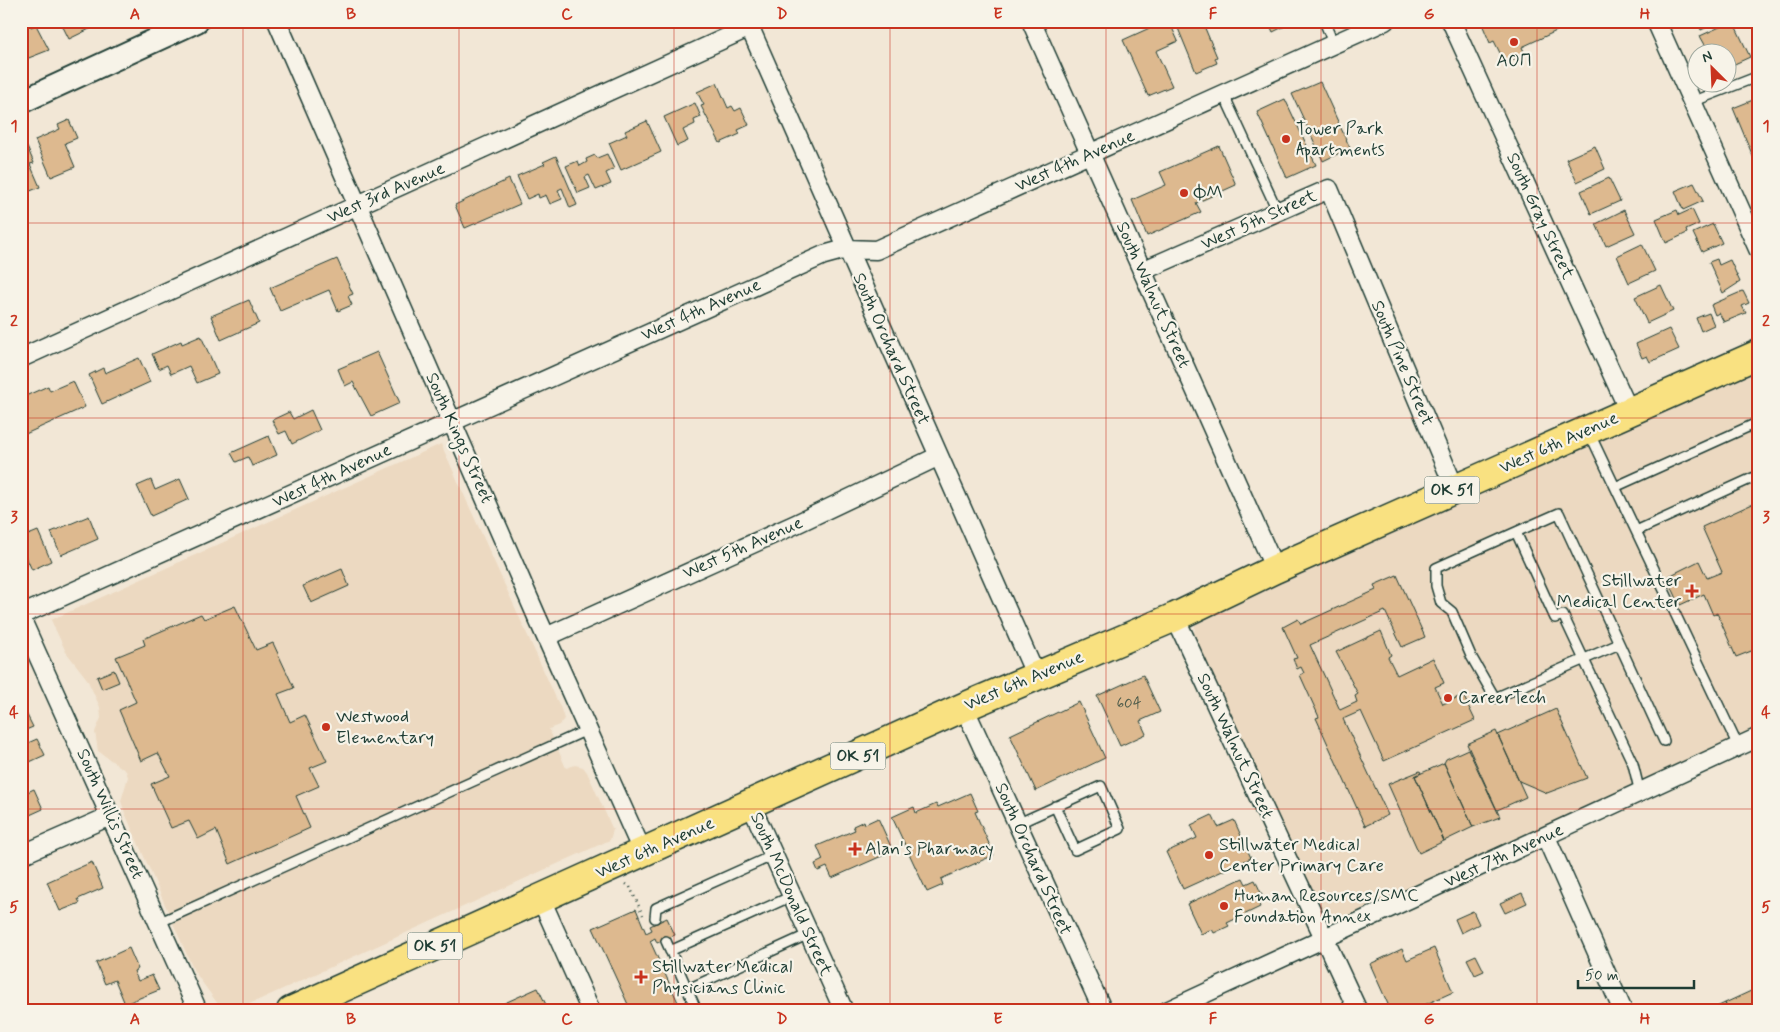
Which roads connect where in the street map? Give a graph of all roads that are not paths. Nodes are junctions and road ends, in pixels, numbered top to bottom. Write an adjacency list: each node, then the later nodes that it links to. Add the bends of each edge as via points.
1 (197, 21): 12 (street)
2 (277, 21): 15 (street, South Kings Street)
3 (1031, 21): 14 (street, South Walnut Street)
4 (1324, 21): 9 (lane)
5 (1385, 21): 9 (street, West 4th Avenue)
6 (1451, 21): 23 (street, South Gray Street)
7 (1656, 21): 13 (street)
8 (748, 24): 15 (street, West 3rd Avenue); 18 (street, South Orchard Street)
9 (1334, 45): 11 (street, West 4th Avenue)
10 (1759, 76): 13 (lane)
11 (1224, 95): 14 (street, West 4th Avenue); 16 (lane)
12 (21, 102)
13 (1692, 102): 19 (street)
14 (1090, 154): 18 (street, West 4th Avenue, via 876,250); 20 (street, South Walnut Street)
15 (356, 206): 22 (street, West 3rd Avenue); 24 (street, South Kings Street)
16 (1278, 212): 17 (street, West 5th Street, via 1329,189); 20 (street, West 5th Street)
17 (1350, 236): 30 (street, South Pine Street)
18 (846, 249): 24 (street, West 4th Avenue, via 824,255); 27 (street, South Orchard Street)
19 (1759, 251)
20 (1142, 272): 33 (street, South Walnut Street)
21 (1759, 354): 23 (highway, West 6th Avenue / OK 51)
22 (21, 358)
23 (1629, 412): 26 (highway, West 6th Avenue / OK 51)
24 (450, 421): 34 (street, West 4th Avenue); 36 (street, South Kings Street)
25 (1759, 422): 29 (lane)
26 (1588, 430): 29 (lane); 30 (highway, West 6th Avenue / OK 51)
27 (939, 456): 36 (street, West 5th Avenue); 39 (street, South Orchard Street)
28 (1759, 475): 31 (lane)
29 (1615, 487): 31 (lane)
30 (1455, 489): 33 (highway, West 6th Avenue / OK 51)
31 (1636, 531): 44 (lane)
32 (1516, 532): 37 (lane, via 1558,513); 38 (lane, via 1555,618 1563,615); 38 (lane, via 1436,568 1436,586 1441,602 1452,612 1471,656 1495,698)
33 (1275, 569): 35 (highway, West 6th Avenue / OK 51)
34 (21, 617): 48 (street, South Willis Street)
35 (1176, 617): 39 (highway, West 6th Avenue / OK 51); 59 (street, South Walnut Street)
36 (546, 637): 41 (street, South Kings Street)
37 (1619, 644): 38 (lane); 43 (lane)
38 (1583, 660): 45 (lane, via 1632,764)
39 (1036, 676): 40 (highway, West 6th Avenue / OK 51)
40 (964, 707): 46 (highway, West 6th Avenue / OK 51); 49 (street, South Orchard Street)
41 (587, 730): 51 (street, South Kings Street); 57 (lane)
42 (1759, 737): 44 (street, West 7th Avenue)
43 (1664, 741)
44 (1738, 746): 45 (street, West 7th Avenue)
45 (1640, 793): 50 (street, West 7th Avenue)
46 (751, 805): 51 (highway, West 6th Avenue / OK 51); 53 (street, South McDonald Street)
47 (1055, 806): 47 (lane, via 1101,786 1120,829 1075,850); 49 (lane)
48 (110, 816): 52 (street); 57 (street, South Willis Street)
49 (1018, 824): 69 (street, South Orchard Street)
50 (1546, 837): 59 (street, West 7th Avenue); 72 (street)
51 (643, 853): 55 (highway, West 6th Avenue / OK 51)
52 (21, 855)
53 (774, 855): 54 (street, South McDonald Street); 56 (lane, via 656,908)
54 (792, 896): 58 (street, South McDonald Street); 61 (lane)
55 (541, 899): 63 (highway, West 6th Avenue / OK 51); 66 (street)
56 (656, 918)
57 (158, 923): 64 (street, South Willis Street)
58 (809, 934): 62 (lane); 68 (street, South McDonald Street)
59 (1323, 938): 70 (street, West 7th Avenue); 71 (street, South Walnut Street)
60 (666, 941): 61 (lane)
61 (670, 951): 62 (lane)
62 (688, 989): 67 (lane)
63 (333, 1002): 65 (highway, West 6th Avenue / OK 51)
64 (198, 1011)
65 (291, 1011)
66 (592, 1011)
67 (697, 1011)
68 (844, 1011)
69 (1104, 1011)
70 (1167, 1011)
71 (1358, 1011)
72 (1623, 1011)

